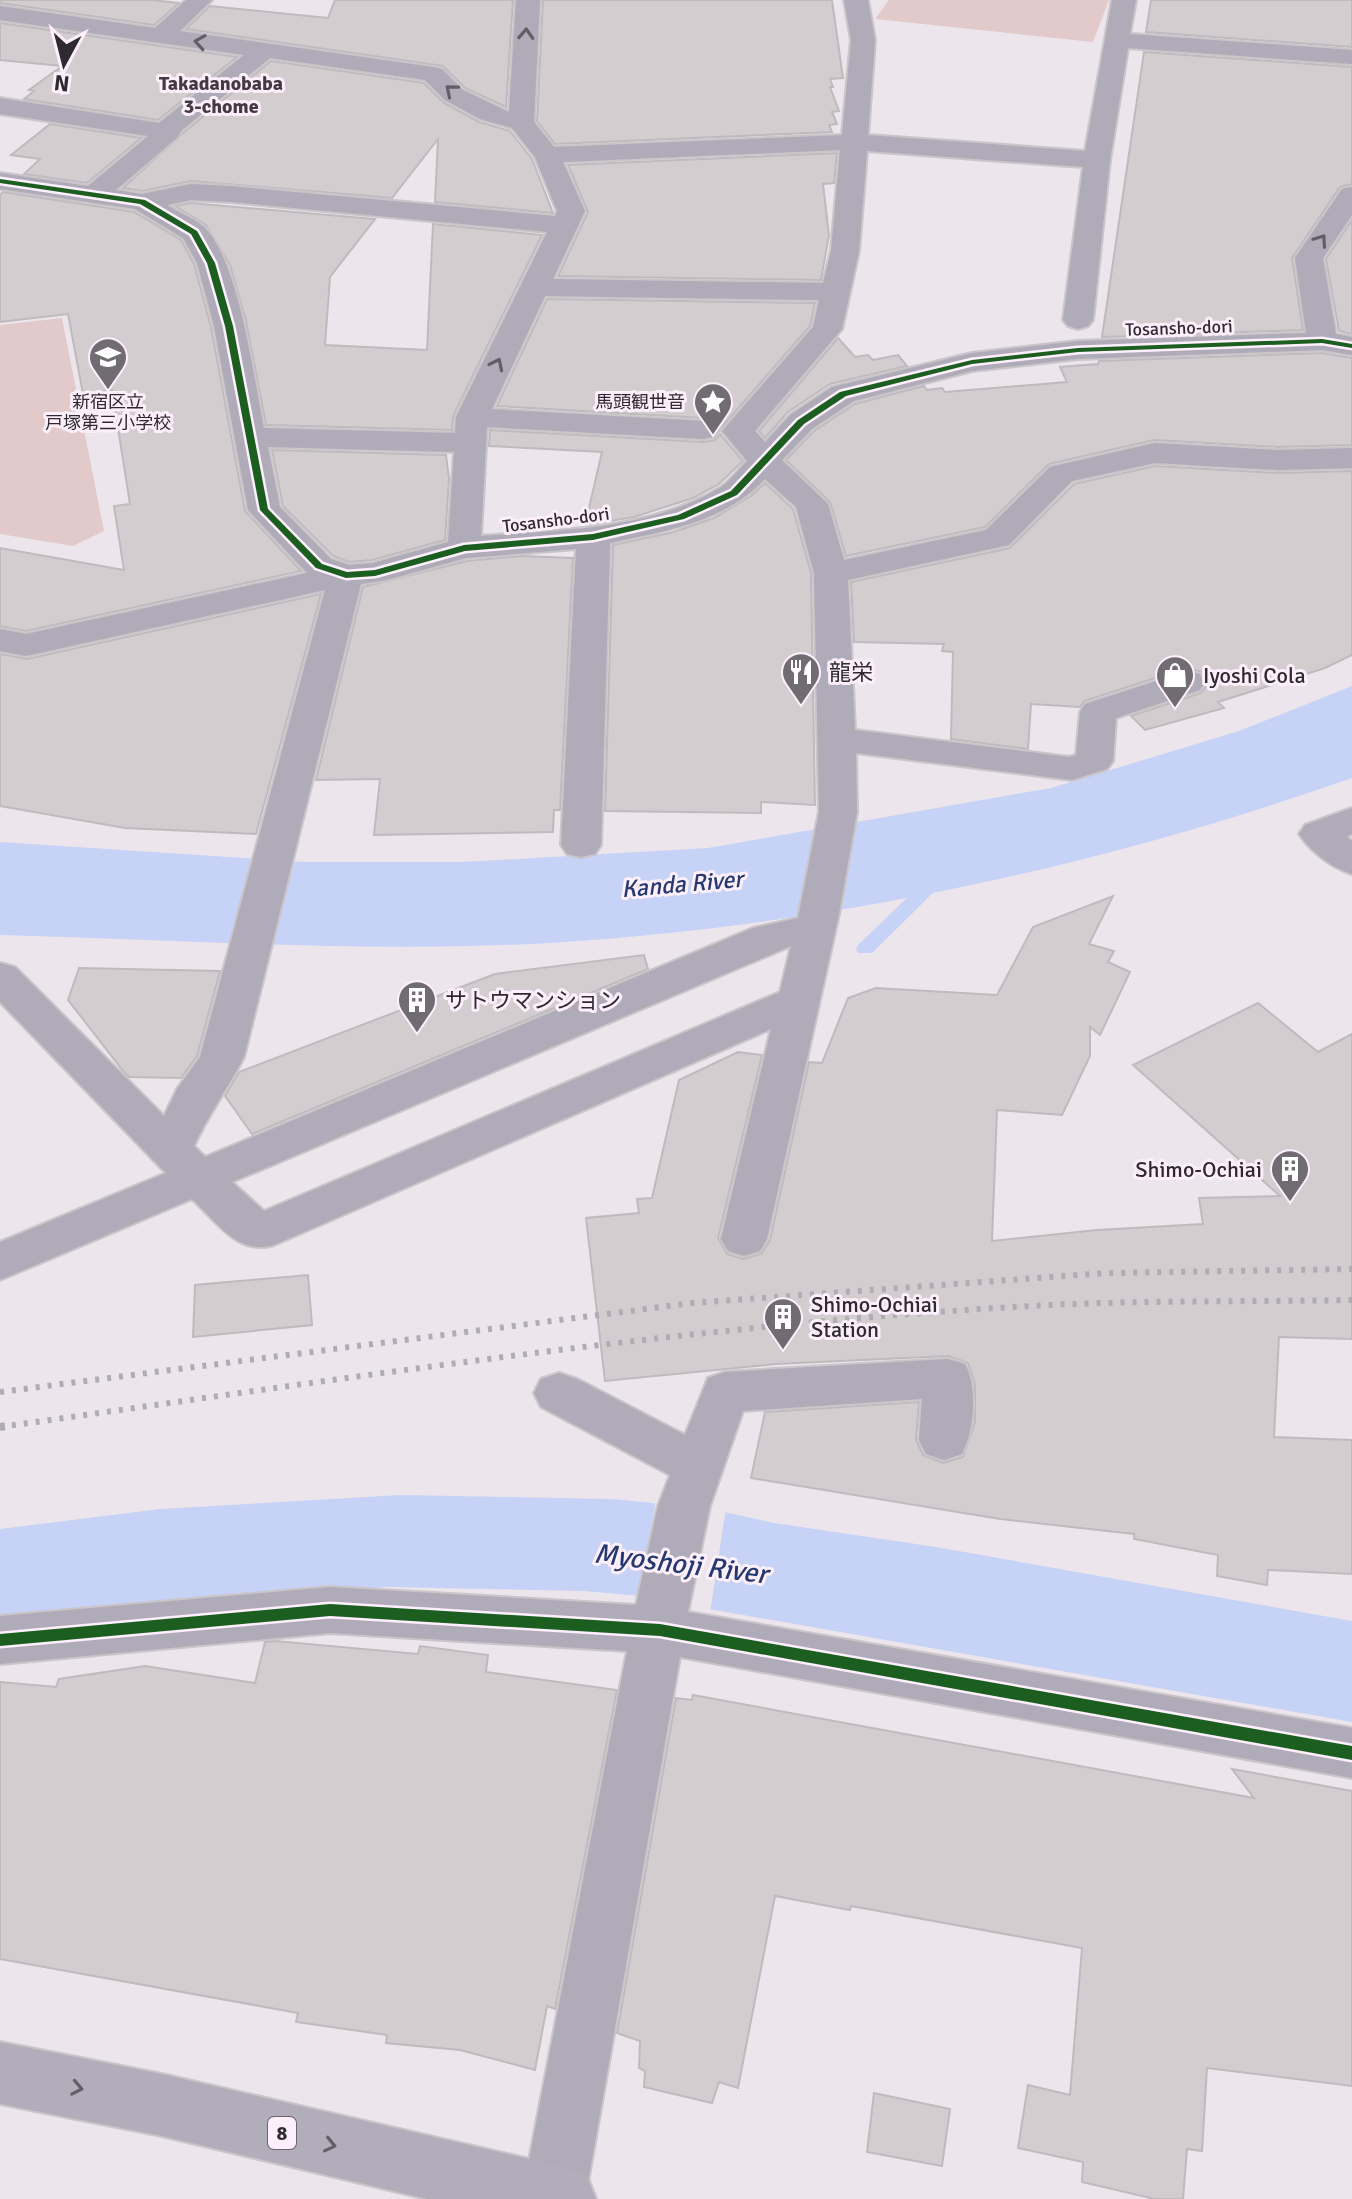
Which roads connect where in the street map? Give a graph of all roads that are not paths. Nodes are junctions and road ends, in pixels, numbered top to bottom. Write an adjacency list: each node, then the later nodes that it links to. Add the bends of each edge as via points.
1 (200, 0): 6 (street)
2 (528, 0): 11 (street, one-way to 2)
3 (856, 0): 13 (street, via 863,40)
4 (1124, 0): 7 (street)
5 (0, 13): 6 (street)
6 (160, 36): 8 (street, one-way to 6)
7 (1116, 40): 9 (street); 15 (street)
8 (264, 51): 11 (street, one-way to 8, via 489,114 454,95 433,74); 12 (street)
9 (1352, 57)
10 (0, 106): 12 (street)
11 (521, 123): 14 (street)
12 (165, 131): 17 (street, via 169,132)
13 (852, 142): 14 (street); 15 (street); 22 (street, via 845,251)
14 (547, 155): 20 (street, via 571,211)
15 (1097, 160): 23 (street)
16 (0, 181): 17 (street)
17 (94, 195): 19 (street)
18 (1352, 195): 24 (street, Tosansho-dori, one-way to 18, via 1309,258)
19 (142, 202): 20 (street, via 191,192 231,194); 27 (street, via 194,233 211,263 229,326)
20 (564, 225): 21 (street)
21 (534, 287): 22 (street); 25 (street, one-way to 21)
22 (836, 292): 29 (street, via 827,329 738,431)
23 (1078, 320)
24 (1337, 344): 29 (street, Tosansho-dori, via 1078,350 972,362 843,394 801,422)
25 (470, 430): 26 (street); 27 (street); 31 (street)
26 (703, 430)
27 (249, 437): 33 (street, via 264,510 319,566)
28 (1352, 458): 32 (street, via 1155,453 1114,462 1061,474 997,538)
29 (764, 461): 30 (street, Tosansho-dori, via 734,493 681,517); 32 (street, via 812,504)
30 (593, 537): 31 (street, Tosansho-dori); 38 (street)
31 (464, 548): 33 (street, Tosansho-dori, via 375,573)
32 (831, 573): 36 (street)
33 (346, 575): 34 (street, Tosansho-dori); 43 (street, via 254,942 222,1057 193,1100)
34 (9, 649)
35 (1187, 682): 36 (street, via 1098,712 1094,761 1072,769)
36 (837, 739): 40 (street, via 838,812)
37 (1352, 820): 39 (street, via 1319,834)
38 (581, 845)
39 (1352, 861)
40 (817, 920): 42 (street); 43 (street)
41 (0, 977): 43 (street)
42 (799, 1000): 43 (street, via 258,1233); 44 (street)
43 (184, 1164): 45 (street)
44 (744, 1239)
45 (0, 1262)
46 (559, 1393): 48 (street)
47 (944, 1440): 48 (street, via 948,1378 725,1392)
48 (691, 1485): 49 (street)
49 (662, 1614): 50 (street, via 330,1610); 51 (street); 53 (street)
50 (0, 1640)
51 (1352, 1753)
52 (0, 2073): 53 (main road, 8, one-way to 53, via 162,2105)
53 (559, 2198)

